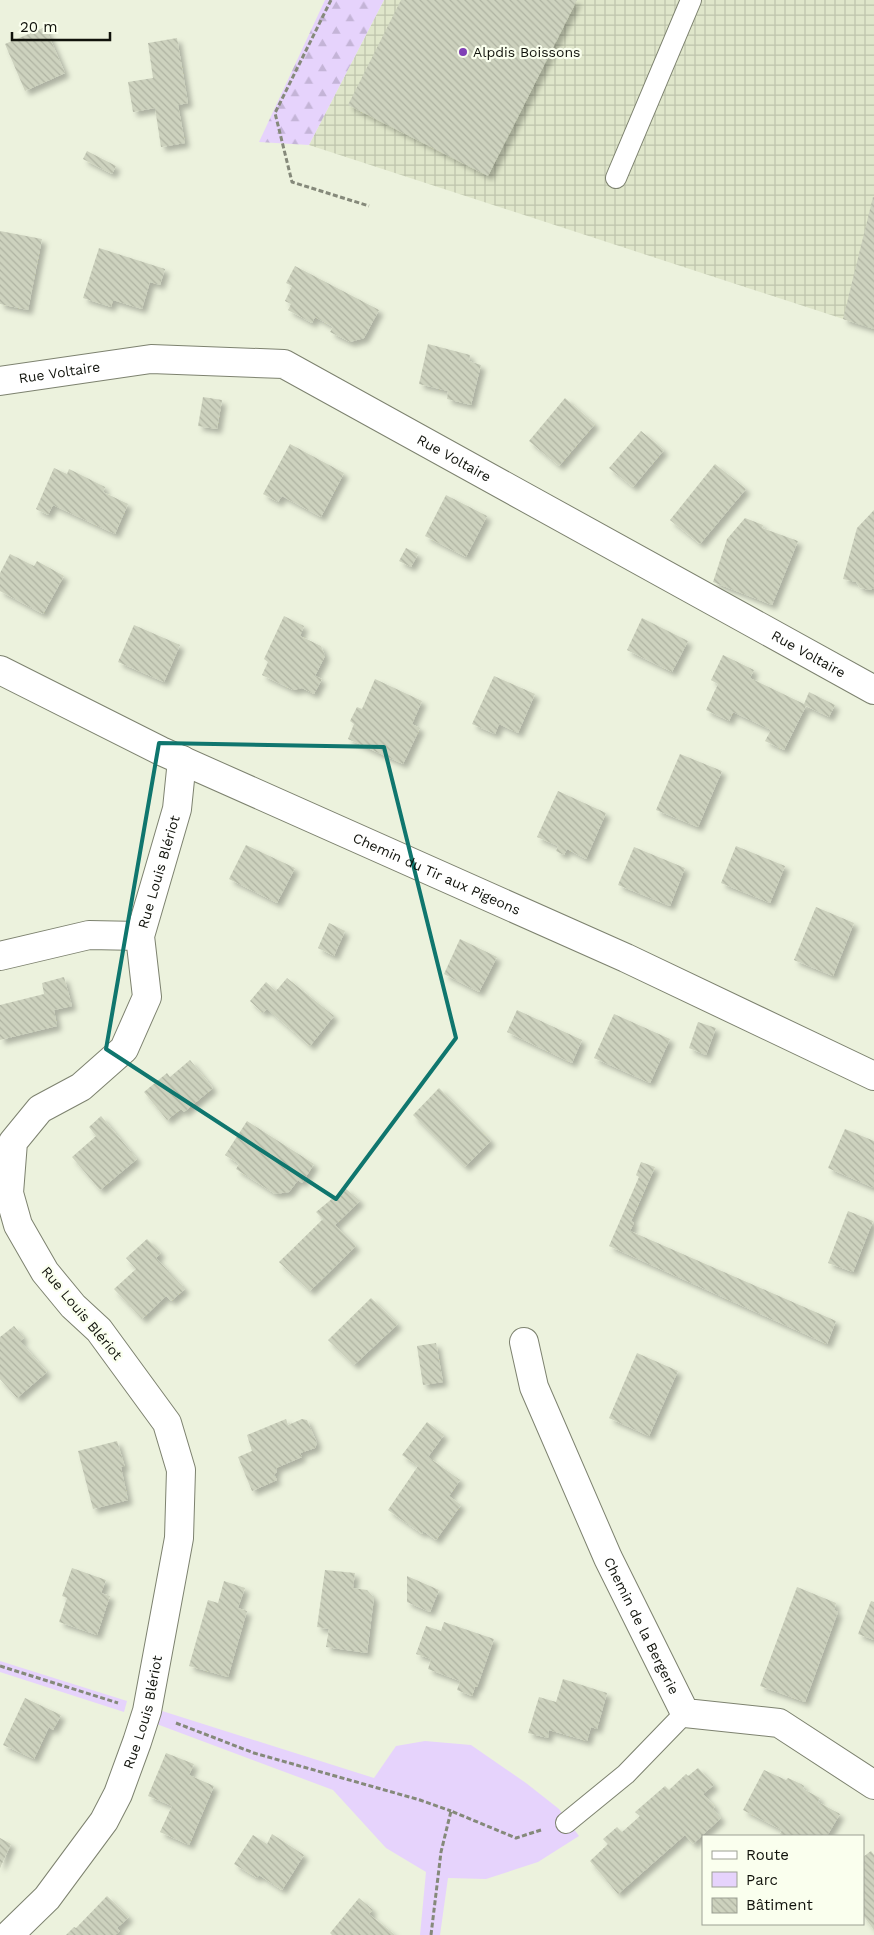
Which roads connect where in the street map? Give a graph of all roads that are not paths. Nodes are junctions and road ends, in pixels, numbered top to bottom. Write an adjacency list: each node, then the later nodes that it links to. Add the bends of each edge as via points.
1 (691, 0): 2 (lane)
2 (616, 178)
3 (0, 381): 5 (street, Rue Voltaire, via 151,359 284,364)
4 (0, 670): 6 (street, Chemin du Tir aux Pigeons)
5 (874, 690)
6 (194, 766): 7 (street, Rue Louis Blériot, via 177,809); 9 (street, Chemin du Tir aux Pigeons, via 626,958)
7 (140, 936): 8 (street, via 89,935); 14 (street, Rue Louis Blériot, via 147,997 124,1049 81,1087 40,1109 13,1142 9,1193 18,1226 45,1272 73,1306 99,1330 167,1423 181,1470 179,1538 147,1712 118,1794 104,1821 47,1898)
8 (0, 956)
9 (874, 1076)
10 (524, 1342): 11 (street, Chemin de la Bergerie, via 534,1387 608,1558)
11 (685, 1713): 12 (street, via 779,1723); 13 (lane, via 626,1774)
12 (874, 1785)
13 (566, 1823)
14 (9, 1935)

